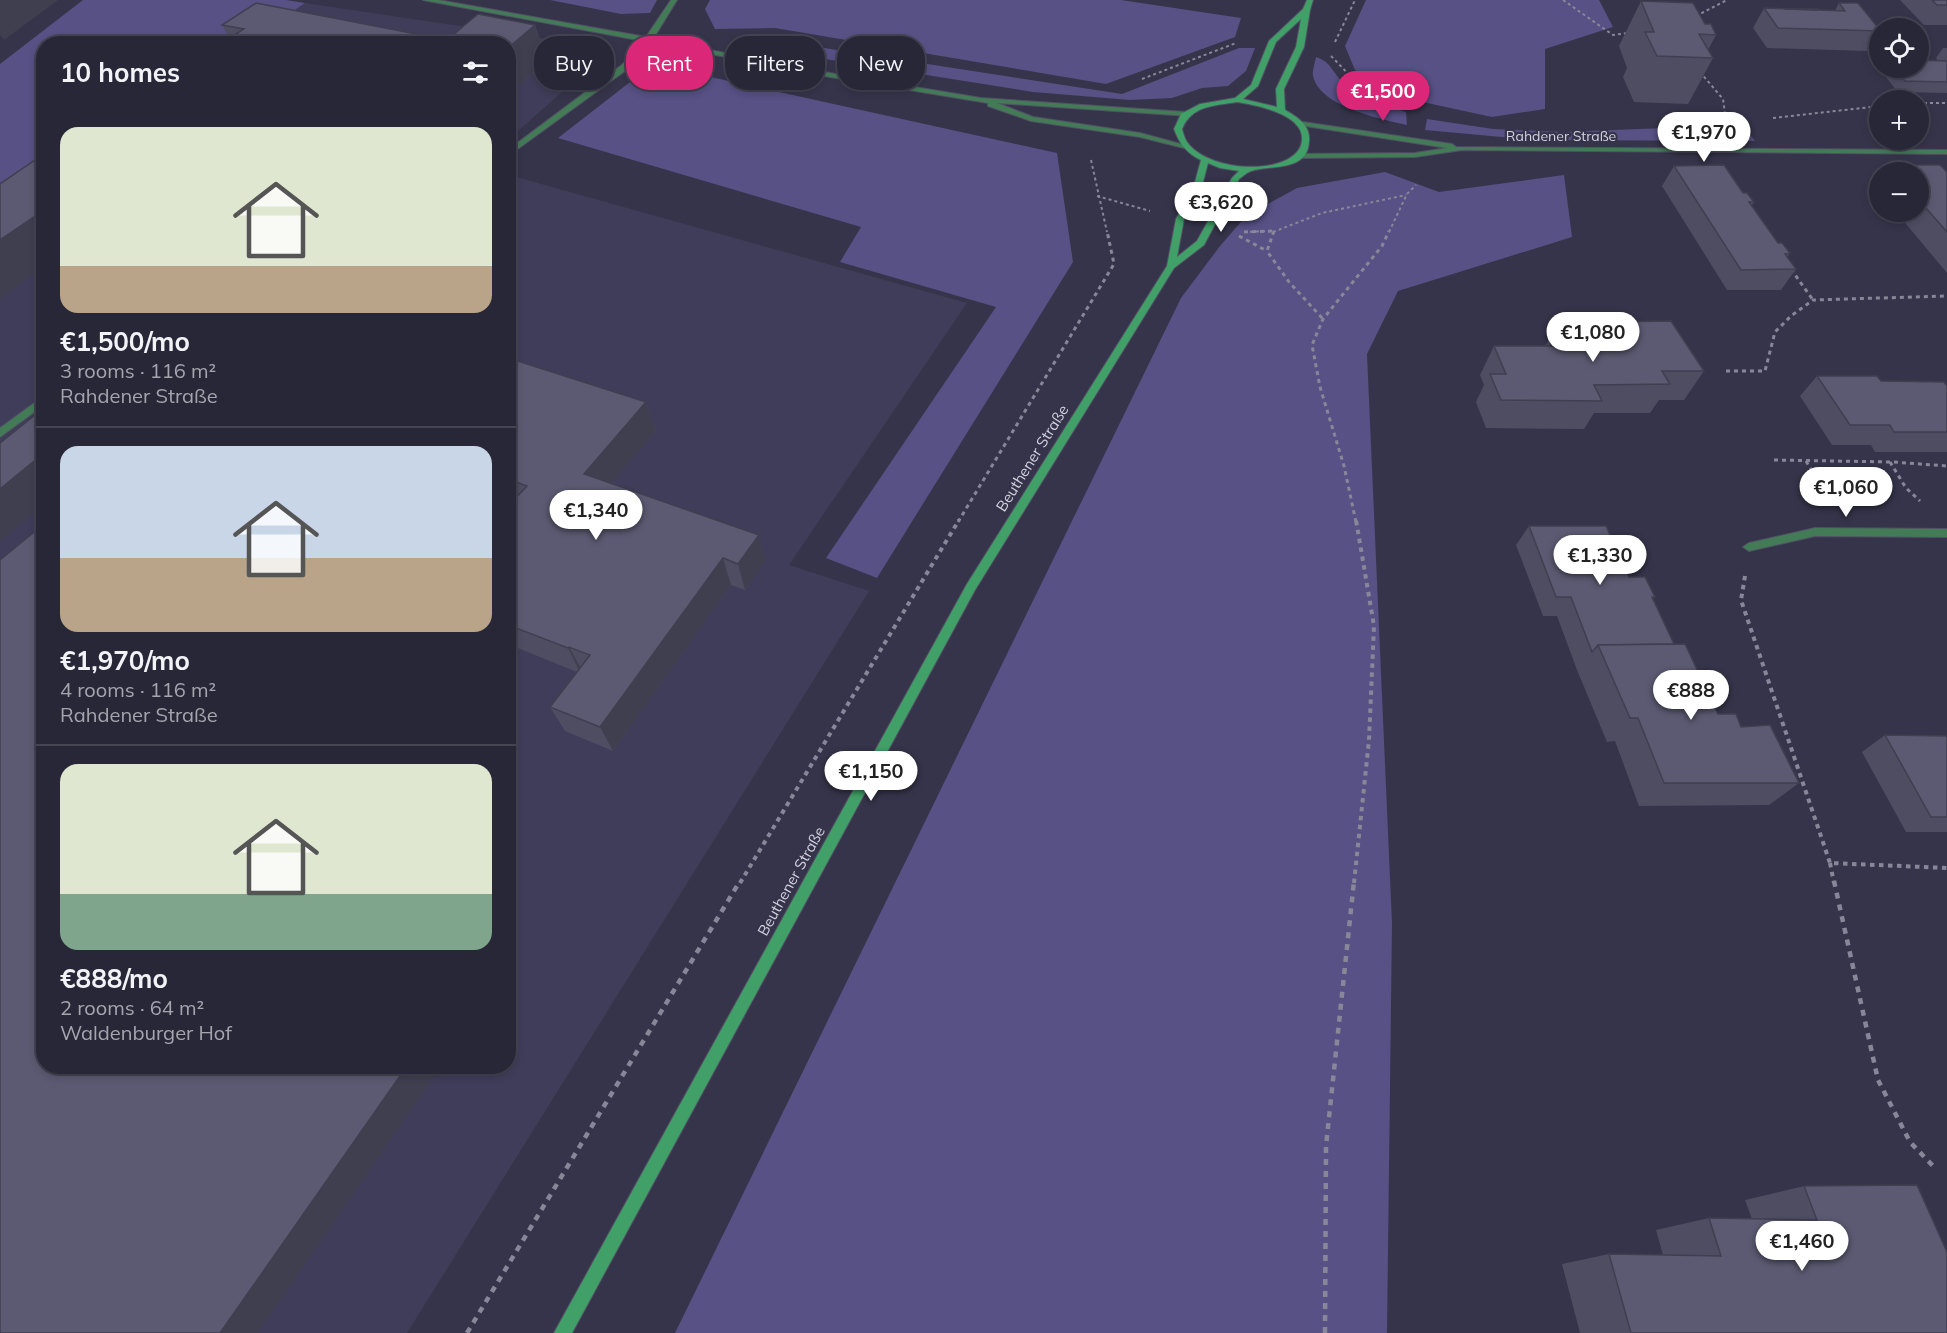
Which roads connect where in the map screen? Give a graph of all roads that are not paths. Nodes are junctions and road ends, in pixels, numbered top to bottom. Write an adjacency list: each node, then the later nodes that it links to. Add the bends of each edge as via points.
1 (426, 0): 5 (street)
2 (674, 0): 6 (street)
3 (1310, 0): 4 (main road)
4 (1306, 10): 10 (main road, via 1273,41 1254,86); 11 (main road, via 1300,47 1280,89)
5 (626, 36)
6 (651, 36)
7 (713, 53): 9 (street)
8 (626, 66): 15 (street)
9 (981, 100): 12 (street); 14 (street, via 1031,119 1140,135)
10 (1237, 100): 11 (main road); 12 (main road, via 1216,101)
11 (1281, 110): 13 (main road)
12 (1186, 114): 14 (main road, via 1178,124)
13 (1299, 123): 16 (street, Rahdener Straße); 18 (main road, via 1305,134 1305,146)
14 (1184, 146): 19 (main road)
15 (516, 148)
16 (1462, 148): 17 (street, Rahdener Straße); 18 (street, Rahdener Straße, via 1415,155)
17 (1945, 154)
18 (1298, 156): 20 (main road, via 1285,164)
19 (1205, 160): 20 (main road); 21 (main road, Beuthener Straße, via 1199,182 1180,219)
20 (1245, 170): 21 (main road, Beuthener Straße, via 1236,178 1201,243)
21 (1171, 266): 26 (main road, Beuthener Straße, via 971,587)
22 (36, 405): 23 (street)
23 (0, 433)
24 (1947, 533): 25 (street, via 1815,532)
25 (1749, 547)
26 (563, 1333)

